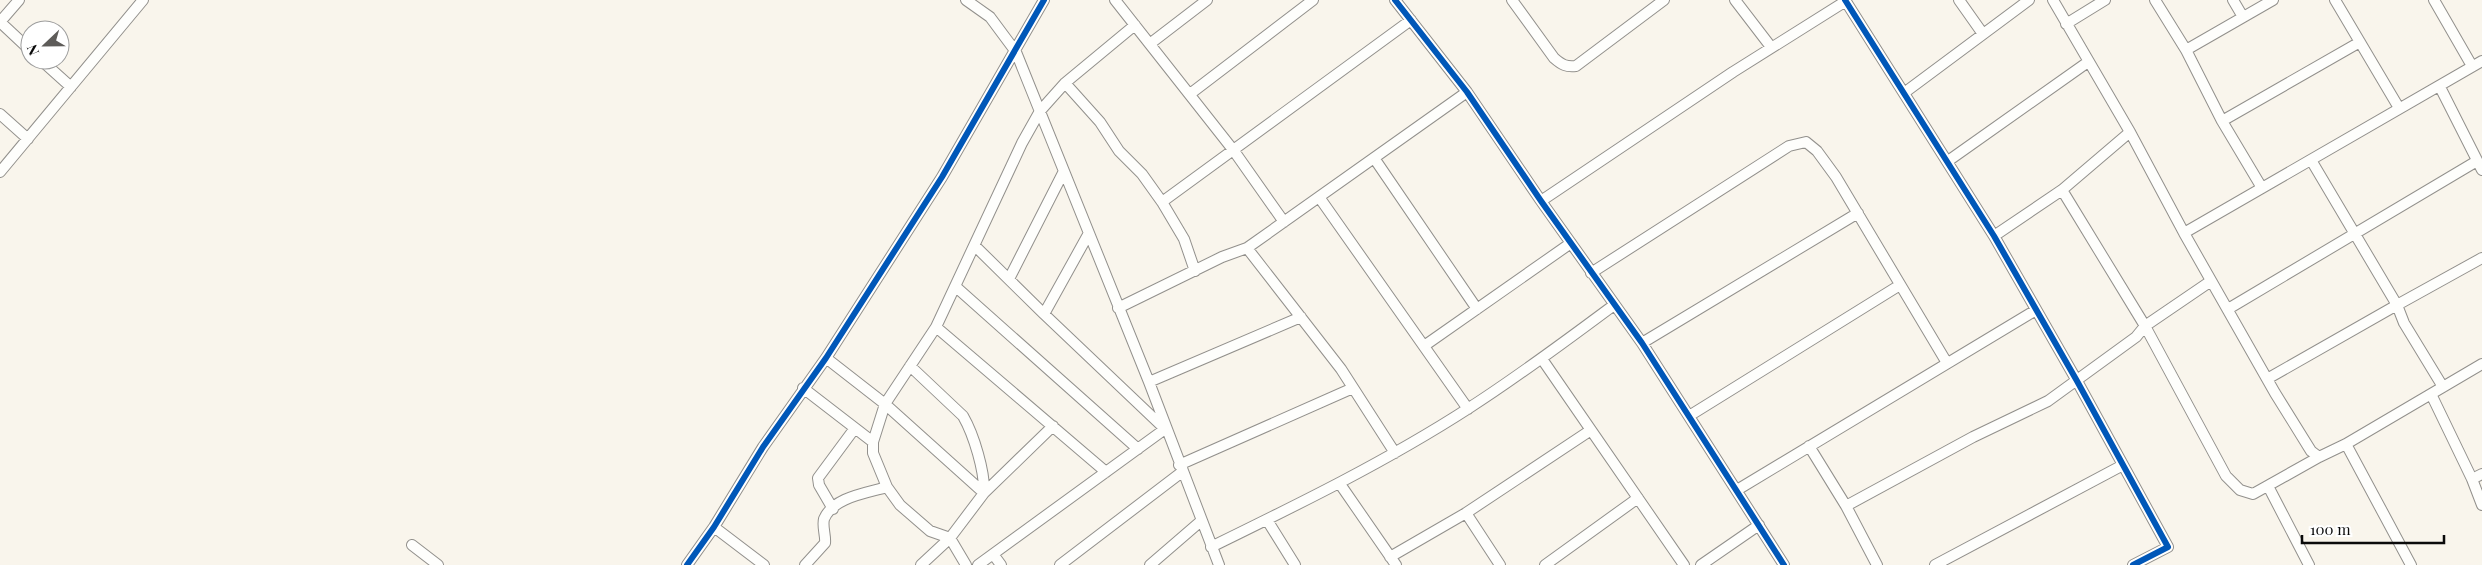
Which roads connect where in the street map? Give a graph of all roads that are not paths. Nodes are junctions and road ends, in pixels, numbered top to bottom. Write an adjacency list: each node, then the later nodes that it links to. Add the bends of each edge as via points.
1 (19, 0): 24 (street)
2 (143, 0): 39 (street)
3 (966, 0): 33 (street, via 990,17)
4 (1044, 0): 33 (street)
5 (1115, 0): 25 (street)
6 (1207, 0): 30 (street)
7 (1313, 0): 43 (street)
8 (1395, 0): 23 (street)
9 (1664, 0): 20 (street, via 1576,66 1562,65 1554,58)
10 (1735, 0): 31 (street)
11 (1959, 0): 27 (street)
12 (2029, 0): 27 (street)
13 (2053, 0): 26 (street)
14 (2105, 0): 26 (street)
15 (2155, 0): 32 (street)
16 (2233, 0): 22 (street)
17 (2273, 0): 22 (street)
18 (2336, 0): 29 (street)
19 (2434, 0): 36 (street)
20 (1515, 1)
21 (1846, 1): 31 (street); 42 (street)
22 (2243, 17): 32 (street)
23 (1411, 20): 41 (street); 50 (street)
24 (0, 22): 28 (street)
25 (1135, 24): 30 (street); 38 (street)
26 (2066, 24): 35 (street)
27 (1983, 34): 42 (street)
28 (20, 41)
29 (2360, 42): 44 (street); 47 (street)
30 (1150, 44): 43 (street)
31 (1772, 47): 60 (street)
32 (2186, 50): 47 (street)
33 (1016, 52): 45 (street); 90 (street, via 942,177)
34 (2482, 61): 36 (street)
35 (2088, 62): 48 (street); 53 (street)
36 (2472, 66): 40 (street)
37 (52, 70): 39 (street)
38 (1065, 83): 45 (street); 61 (street)
39 (71, 87): 49 (street)
40 (2440, 87): 44 (street); 54 (street)
41 (1467, 92): 51 (street); 60 (street)
42 (1904, 93): 53 (street)
43 (1190, 94): 50 (street)
44 (2399, 108): 52 (street)
45 (1040, 111): 55 (street); 69 (street)
46 (0, 114): 49 (street)
47 (2222, 121): 57 (street)
48 (2130, 132): 58 (street); 65 (street)
49 (28, 139): 56 (street)
50 (1234, 150): 61 (street); 63 (street)
51 (1374, 158): 59 (street); 81 (street)
52 (2311, 160): 57 (street); 66 (street)
53 (1948, 161): 67 (street)
54 (2479, 166): 66 (street)
55 (1064, 171): 64 (street); 74 (street)
56 (0, 172)
57 (2262, 188): 65 (street)
58 (2062, 190): 67 (street); 86 (street)
59 (1319, 197): 63 (street); 89 (street)
60 (1541, 201): 68 (street)
61 (1162, 202): 72 (street, via 1184,239)
62 (1858, 213): 73 (street, via 1812,145 1795,143); 76 (street); 88 (street)
63 (1284, 222): 70 (street)
64 (1089, 233): 80 (street); 84 (street)
65 (2184, 233): 75 (street)
66 (2354, 233): 79 (street); 82 (street)
67 (1994, 236): 83 (street)
68 (1571, 244): 73 (street); 81 (street)
69 (975, 246): 74 (street); 77 (street)
70 (1246, 248): 72 (street); 85 (street)
71 (2482, 258): 79 (street)
72 (1195, 271): 80 (street)
73 (1591, 273): 78 (street)
74 (1009, 279): 84 (street)
75 (2211, 281): 82 (street); 86 (street)
76 (1900, 285): 92 (street); 104 (street)
77 (956, 287): 87 (street); 112 (street)
78 (1614, 305): 88 (street); 91 (street)
79 (2397, 305): 95 (street); 98 (street, via 2404,323)
80 (1118, 308): 97 (street)
81 (1477, 309): 89 (street)
82 (2228, 309): 95 (street)
83 (2036, 310): 92 (street); 96 (street)
84 (1044, 314): 107 (street)
85 (1301, 317): 97 (street); 100 (street)
86 (2145, 326): 96 (street, via 2136,337); 121 (street, via 2226,476 2246,494)
87 (936, 327): 94 (street); 105 (street)
88 (1642, 344): 104 (street)
89 (1424, 346): 103 (street)
90 (826, 358): 99 (street); 102 (street)
91 (1542, 359): 103 (street); 108 (street)
92 (1947, 363): 111 (street)
93 (2482, 364): 98 (street)
94 (910, 366): 102 (street); 124 (street, via 966,421 976,448 985,485)
95 (2267, 379): 114 (street, via 2311,451)
96 (2077, 381): 115 (street); 127 (street, via 2048,401 1973,437)
97 (1149, 382): 107 (street)
98 (2443, 387): 101 (street)
99 (803, 388): 106 (street); 133 (street)
100 (1352, 388): 113 (street); 116 (street)
101 (2431, 394): 110 (street); 119 (street)
102 (885, 404): 109 (street); 124 (street)
103 (1468, 409): 113 (street)
104 (1689, 416): 123 (street)
105 (1053, 426): 117 (street); 124 (street)
106 (855, 428): 109 (street); 128 (street, via 818,478)
107 (1165, 429): 112 (street); 116 (street)
108 (1591, 430): 125 (street); 129 (street)
109 (873, 442): 122 (street, via 873,453)
110 (2346, 444): 114 (street); 161 (street)
111 (1808, 446): 123 (street); 127 (street)
112 (1138, 449): 117 (street)
113 (1395, 453): 120 (street)
114 (2319, 457): 121 (street)
115 (2123, 465): 158 (street); 159 (street, via 2168,548)
116 (1181, 468): 131 (street); 148 (street)
117 (1106, 472): 137 (street)
118 (2482, 474): 119 (street)
119 (2472, 478): 126 (street)
120 (1340, 484): 130 (street); 139 (street)
121 (2268, 486): 160 (street)
122 (887, 487): 128 (street, via 847,499); 134 (street, via 912,518 937,536)
123 (1737, 490): 132 (street)
124 (984, 494): 134 (street)
125 (1638, 498): 153 (street); 154 (street)
126 (2482, 505)
127 (1846, 506): 157 (street)
128 (833, 509): 143 (street, via 823,522 826,543)
129 (1466, 513): 139 (street); 152 (street)
130 (1267, 520): 136 (street); 151 (street)
131 (1202, 521): 136 (street); 149 (street)
132 (1759, 525): 155 (street); 156 (street)
133 (714, 527): 138 (street); 141 (street)
134 (950, 538): 144 (street); 145 (street)
135 (412, 545): 140 (street)
136 (1212, 547): 150 (street)
137 (993, 554): 146 (street); 147 (street)
138 (750, 561): 142 (street)
139 (1393, 561)
140 (438, 565)
141 (687, 565)
142 (764, 565)
143 (805, 565)
144 (921, 565)
145 (966, 565)
146 (978, 565)
147 (1001, 565)
148 (1060, 565)
149 (1150, 565)
150 (1219, 565)
151 (1295, 565)
152 (1500, 565)
153 (1546, 565)
154 (1684, 565)
155 (1700, 565)
156 (1784, 565)
157 (1877, 565)
158 (1935, 565)
159 (2133, 565)
160 (2309, 565)
161 (2411, 565)

